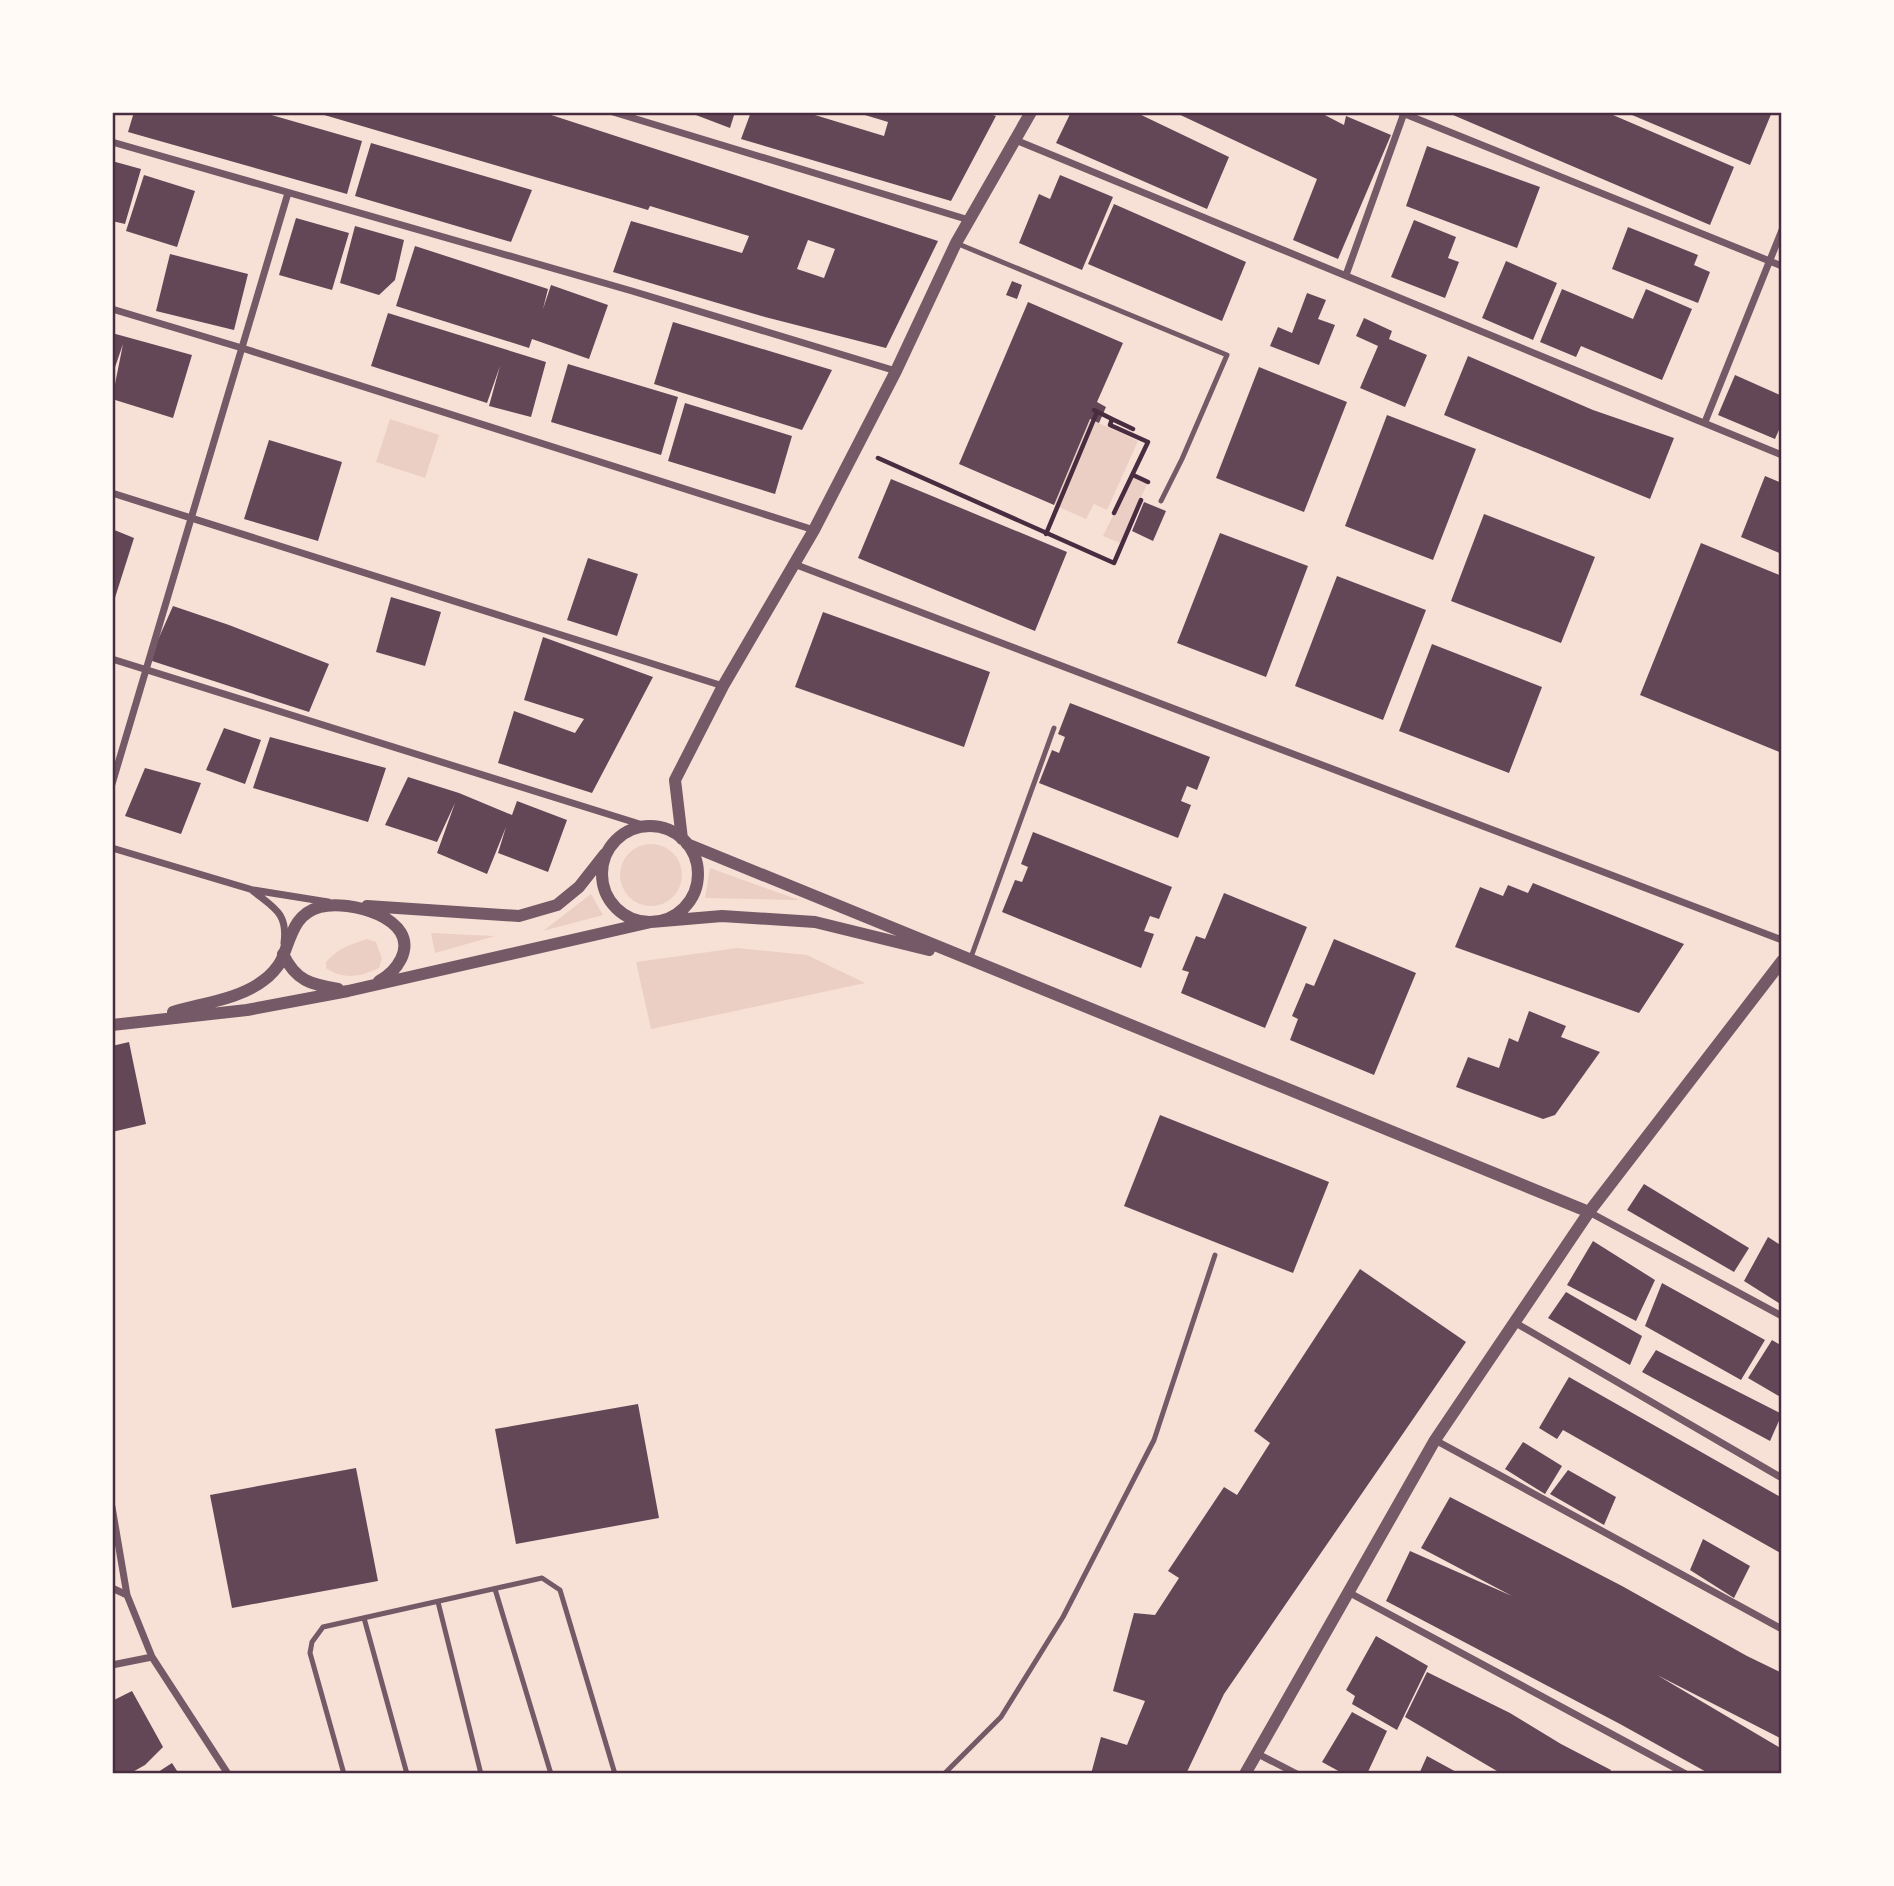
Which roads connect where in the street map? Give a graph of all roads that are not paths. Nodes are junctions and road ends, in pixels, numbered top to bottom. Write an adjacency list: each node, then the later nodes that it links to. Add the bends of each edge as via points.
1 (613, 112): 7 (street)
2 (1031, 112): 4 (street)
3 (1402, 113): 10 (street); 12 (street)
4 (1013, 139): 7 (street); 12 (street)
5 (112, 142): 6 (street)
6 (288, 193): 14 (street); 15 (street)
7 (969, 220): 9 (street)
8 (1782, 230): 10 (street)
9 (956, 243): 15 (street); 19 (lane, via 1227,355)
10 (1769, 261): 11 (street); 16 (street)
11 (1782, 266)
12 (1346, 275): 16 (street)
13 (112, 309): 14 (street)
14 (242, 348): 20 (street); 21 (street)
15 (896, 371): 21 (street)
16 (1705, 422): 17 (street)
17 (1782, 455)
18 (112, 494): 20 (street)
19 (1161, 501)
20 (191, 518): 24 (street); 25 (street)
21 (814, 530): 22 (street)
22 (794, 564): 25 (street); 35 (street)
23 (112, 659): 24 (street)
24 (146, 670): 27 (street); 28 (street)
25 (723, 686): 29 (street, via 675,780)
26 (1054, 728): 37 (lane)
27 (112, 784)
28 (646, 826): 29 (street, via 675,833); 31 (street, via 619,838)
29 (685, 841): 34 (street, via 695,857 696,887 690,901 673,916); 37 (street)
30 (112, 848): 32 (street)
31 (609, 849): 33 (street, via 579,887 557,905 519,916); 34 (street, via 602,877 612,904 623,914)
32 (253, 890): 33 (street); 36 (street, via 281,913)
33 (345, 905): 36 (street, via 306,913 290,933); 39 (street, via 388,920 399,929 405,946 399,964 388,976)
34 (651, 922): 37 (street, via 722,916 815,922); 39 (street)
35 (1782, 940)
36 (283, 954): 39 (street, via 291,970 302,978); 40 (street, via 265,980 247,991)
37 (970, 960): 42 (street)
38 (1782, 961): 42 (street)
39 (348, 991): 40 (street, via 247,1010)
40 (137, 1021): 41 (street)
41 (112, 1025)
42 (1589, 1212): 44 (street); 45 (street)
43 (1215, 1255): 65 (lane, via 1154,1440 1063,1617 1001,1717)
44 (1782, 1316)
45 (1514, 1322): 46 (street); 47 (street)
46 (1435, 1440): 51 (street); 55 (street)
47 (1782, 1478)
48 (112, 1507): 52 (street)
49 (112, 1588): 52 (street)
50 (495, 1589): 53 (lane); 63 (lane); 64 (lane, via 542,1578 560,1590)
51 (1348, 1592): 58 (street); 68 (street)
52 (127, 1595): 56 (street)
53 (438, 1602): 54 (lane); 62 (lane)
54 (364, 1618): 60 (lane, via 323,1627 310,1653); 61 (lane)
55 (1782, 1629)
56 (152, 1657): 57 (street); 59 (street)
57 (112, 1665)
58 (1256, 1752): 66 (street); 67 (street)
59 (228, 1774)
60 (344, 1774)
61 (407, 1774)
62 (481, 1774)
63 (551, 1774)
64 (615, 1774)
65 (944, 1774)
66 (1245, 1774)
67 (1297, 1774)
68 (1686, 1774)

